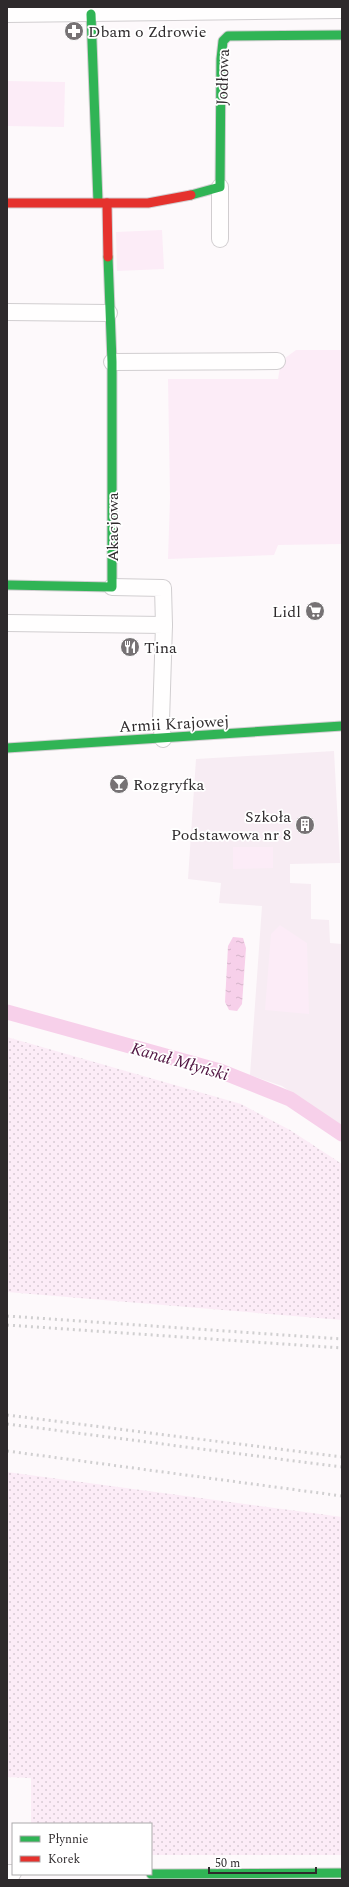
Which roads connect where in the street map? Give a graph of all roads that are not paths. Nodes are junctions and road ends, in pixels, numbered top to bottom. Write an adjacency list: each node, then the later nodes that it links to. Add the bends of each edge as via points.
1 (342, 10): 4 (street)
2 (28, 11): 3 (street); 4 (street)
3 (7, 14)
4 (91, 14): 8 (street)
5 (342, 35): 6 (street, Jodłowa, via 228,36 223,41)
6 (220, 187): 8 (street, via 198,194 148,203); 9 (street, Jodłowa)
7 (7, 203): 8 (street)
8 (102, 203): 11 (street, Akacjowa)
9 (220, 239)
10 (7, 312): 11 (street)
11 (109, 313): 13 (street, Akacjowa)
12 (276, 361): 13 (street)
13 (112, 362): 15 (street, Akacjowa)
14 (7, 585): 15 (street)
15 (112, 587): 17 (street, via 163,588)
16 (7, 623): 17 (street)
17 (164, 625): 19 (street, via 161,721)
18 (342, 726): 19 (street, Armii Krajowej)
19 (163, 739): 20 (street, Armii Krajowej)
20 (7, 748)
21 (342, 1873): 22 (street)
22 (152, 1874)

